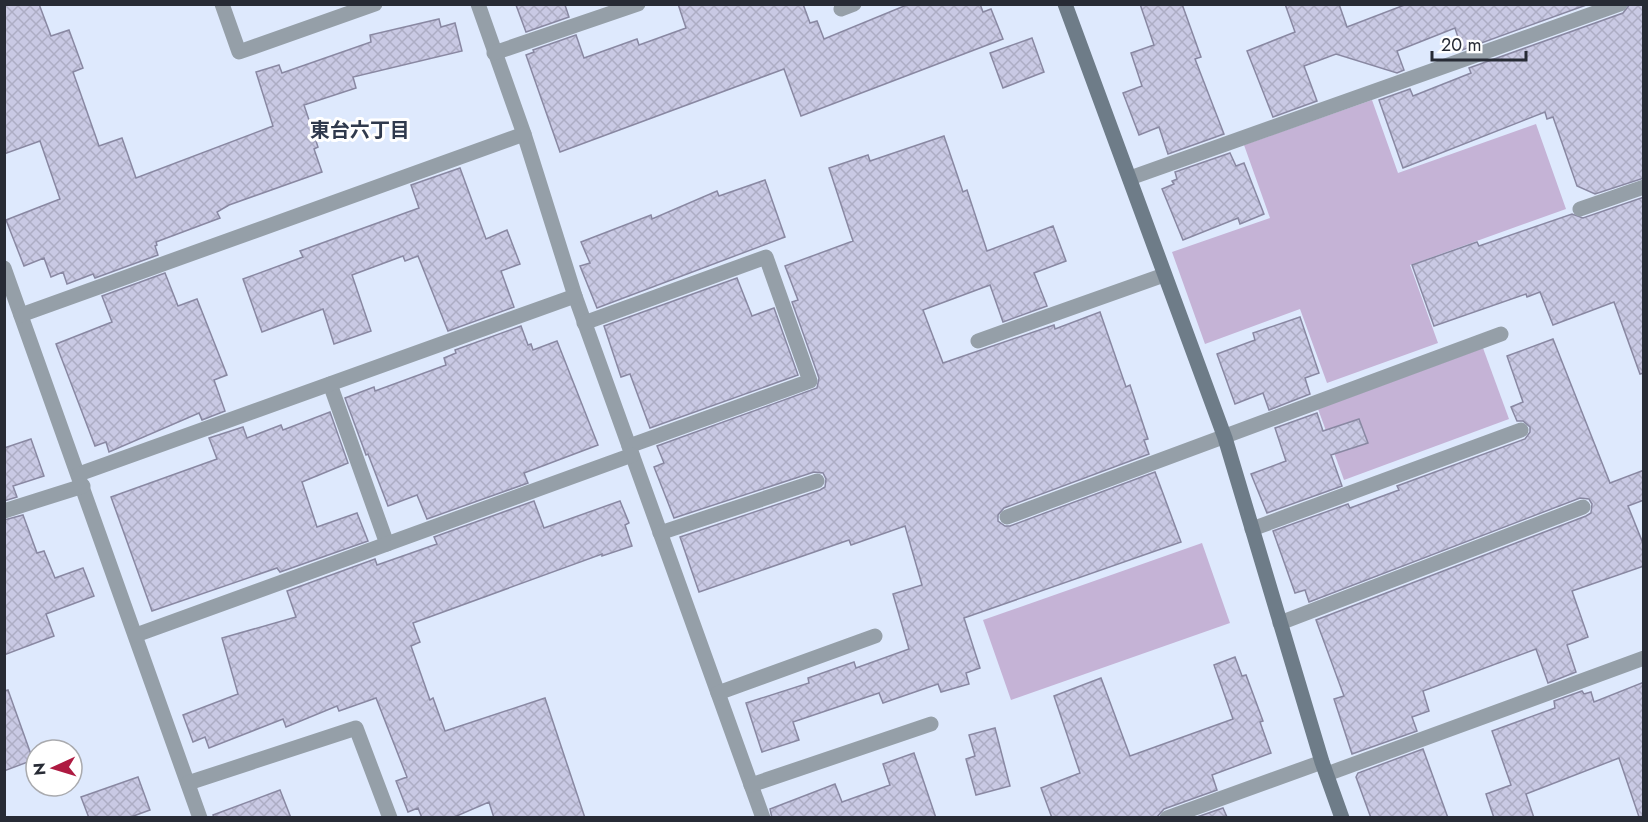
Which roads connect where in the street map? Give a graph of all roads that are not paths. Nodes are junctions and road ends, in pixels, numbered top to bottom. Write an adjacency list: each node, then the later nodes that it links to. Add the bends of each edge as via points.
1 (222, 4): 2 (street, via 239,52)
2 (375, 4)
3 (478, 4): 7 (street)
4 (638, 4): 7 (street)
5 (1065, 4): 9 (street)
6 (1620, 4): 9 (street)
7 (494, 53): 8 (street)
8 (524, 134): 14 (street); 15 (street)
9 (1130, 178): 13 (street)
10 (1644, 187): 11 (street)
11 (1580, 209)
12 (4, 268): 15 (street)
13 (1164, 275): 18 (street); 21 (street)
14 (575, 297): 16 (street); 19 (street)
15 (21, 315): 23 (street)
16 (584, 322): 22 (street); 22 (street, via 766,257 810,381)
17 (1501, 334): 21 (street)
18 (978, 341)
19 (330, 384): 23 (street); 30 (street)
20 (1521, 430): 28 (street)
21 (1225, 438): 27 (street); 28 (street)
22 (631, 451): 29 (street); 30 (street)
23 (81, 480): 26 (street); 32 (street)
24 (817, 481): 29 (street)
25 (1582, 507): 31 (street)
26 (4, 511)
27 (1007, 517)
28 (1252, 529): 31 (street)
29 (660, 533): 35 (street)
30 (387, 544): 32 (street)
31 (1280, 623): 37 (street)
32 (136, 635): 38 (street)
33 (875, 636): 35 (street)
34 (1644, 658): 37 (street)
35 (718, 693): 39 (street)
36 (931, 724): 39 (street)
37 (1324, 768): 43 (street); 44 (street)
38 (188, 783): 40 (street); 41 (street, via 356,729)
39 (751, 785): 42 (street)
40 (200, 818)
41 (390, 818)
42 (763, 818)
43 (1167, 818)
44 (1342, 818)

